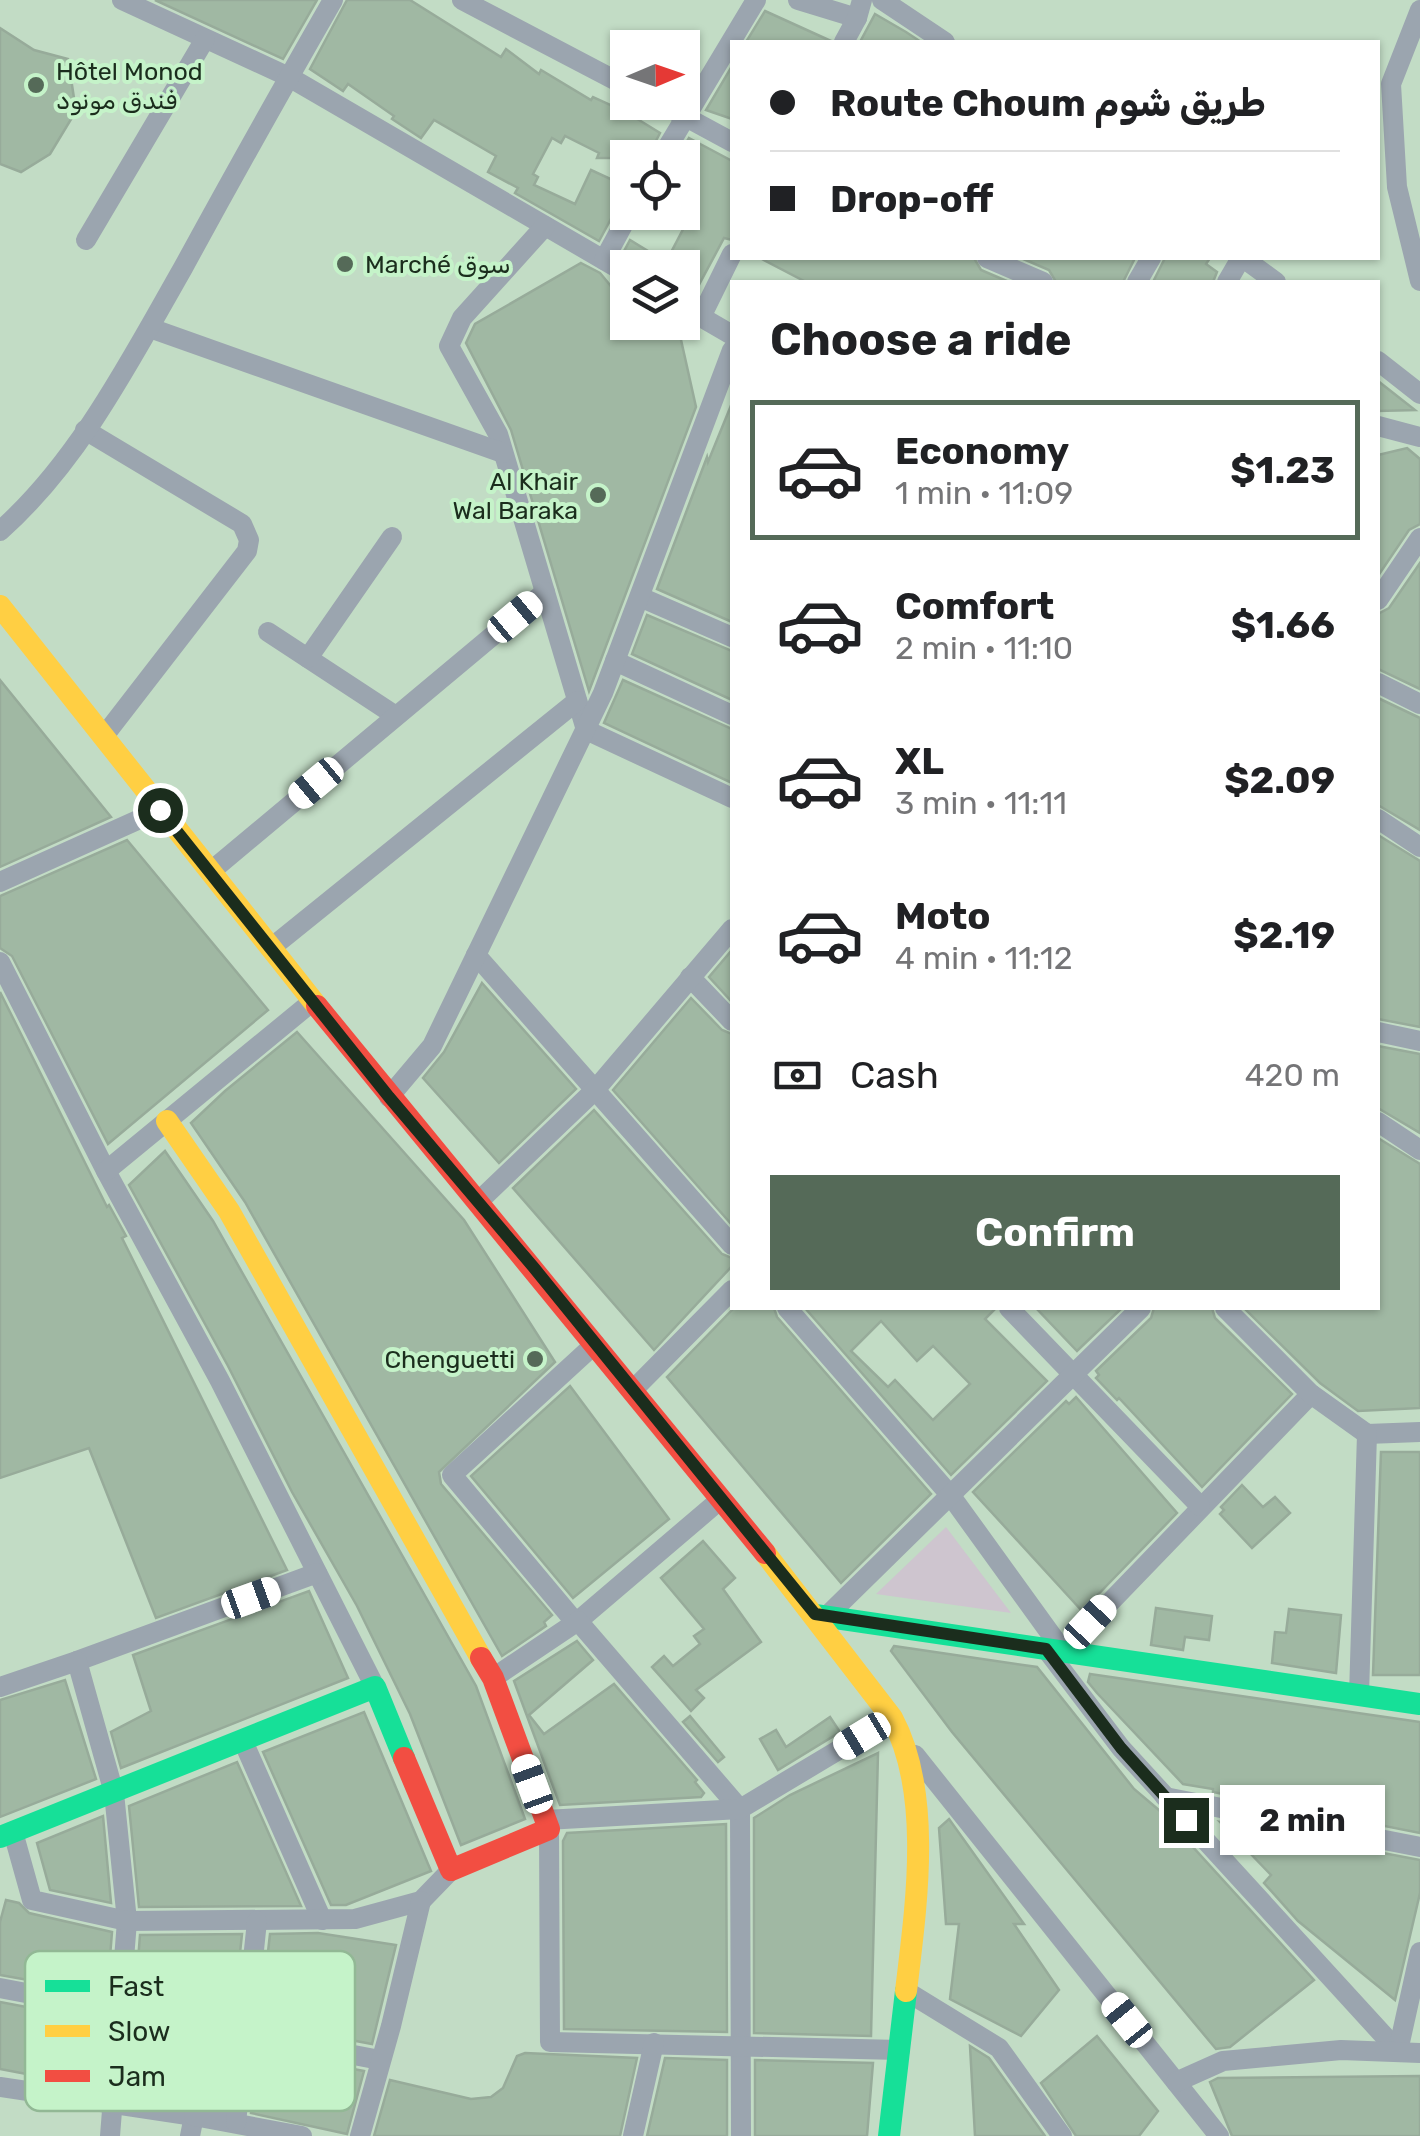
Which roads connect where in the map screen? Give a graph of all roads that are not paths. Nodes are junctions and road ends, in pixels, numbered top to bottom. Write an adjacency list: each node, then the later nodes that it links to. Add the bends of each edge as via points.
1 (122, 0): 9 (street)
2 (333, 0): 14 (street)
3 (462, 0): 15 (street)
4 (756, 0): 10 (street)
5 (798, 0): 7 (street)
6 (882, 0): 12 (street)
7 (860, 9): 11 (street)
8 (1420, 10): 29 (street, via 1391,84 1397,187)
9 (206, 38): 14 (street); 21 (street)
10 (731, 40)
11 (845, 40)
12 (942, 40)
13 (730, 42): 16 (street)
14 (289, 78): 19 (street); 32 (street)
15 (610, 78)
16 (700, 90)
17 (691, 120): 18 (street)
18 (730, 141)
19 (545, 226): 23 (street); 40 (street, via 462,318 448,346)
20 (620, 230): 23 (street)
21 (86, 240)
22 (730, 257): 30 (street)
23 (604, 260): 26 (street)
24 (992, 260): 27 (street)
25 (1245, 260): 28 (street)
26 (610, 264)
27 (1039, 280)
28 (1273, 280)
29 (1420, 281)
30 (700, 300)
31 (700, 316): 33 (street)
32 (150, 328): 38 (street); 40 (street)
33 (730, 334)
34 (730, 355): 46 (street)
35 (1380, 363): 36 (street)
36 (1420, 394)
37 (1380, 426): 39 (street)
38 (85, 430): 41 (street, via 33,502); 58 (street, via 242,524 249,540 247,552)
39 (1420, 436)
40 (503, 453): 44 (street)
41 (0, 532)
42 (392, 537): 50 (street)
43 (1420, 538): 45 (street)
44 (544, 592): 53 (street); 56 (street)
45 (1380, 597)
46 (640, 598): 49 (street); 51 (street)
47 (0, 606): 58 (main road)
48 (268, 632): 50 (street)
49 (730, 637)
50 (308, 658): 56 (street)
51 (616, 661): 55 (street); 57 (street)
52 (1380, 685): 54 (street)
53 (577, 701): 57 (street); 66 (street)
54 (1420, 704)
55 (730, 714)
56 (396, 716): 63 (street)
57 (586, 730): 59 (street); 67 (street)
58 (104, 736): 60 (main road)
59 (730, 797)
60 (160, 810): 63 (main road); 64 (street)
61 (1380, 820): 62 (street)
62 (1420, 847)
63 (210, 872): 66 (main road)
64 (0, 882)
65 (730, 931): 69 (street)
66 (271, 948): 70 (main road)
67 (476, 956): 74 (street); 75 (street, via 432,1046)
68 (0, 962): 79 (street)
69 (690, 976): 71 (street); 74 (street)
70 (313, 1001): 75 (main road); 76 (street)
71 (730, 1019)
72 (1380, 1033): 73 (street)
73 (1420, 1041)
74 (595, 1090): 80 (street); 81 (street)
75 (389, 1097): 80 (main road)
76 (166, 1121): 79 (street); 101 (main road, via 229,1210)
77 (1380, 1123): 78 (street)
78 (1420, 1150)
79 (106, 1171): 96 (street)
80 (479, 1201): 87 (main road)
81 (730, 1244)
82 (730, 1292): 89 (street)
83 (789, 1310): 93 (street)
84 (1010, 1310): 88 (street)
85 (1139, 1310): 88 (street)
86 (1227, 1310): 90 (street)
87 (595, 1344): 89 (main road); 98 (street, via 452,1475)
88 (1073, 1374): 93 (street); 95 (street)
89 (632, 1392): 94 (main road)
90 (1310, 1394): 92 (street); 95 (street)
91 (1420, 1432): 92 (street)
92 (1366, 1434): 104 (street)
93 (951, 1496): 97 (street); 99 (street)
94 (720, 1499): 97 (main road); 98 (street)
95 (1200, 1506): 99 (street)
96 (317, 1573): 100 (street); 103 (street)
97 (821, 1616): 99 (main road); 106 (main road)
98 (577, 1622): 101 (street); 111 (street)
99 (1054, 1650): 104 (main road); 110 (street, via 1121,1748)
100 (77, 1661): 102 (street); 109 (street)
101 (493, 1678): 112 (main road)
102 (0, 1687)
103 (374, 1688): 107 (main road); 115 (main road)
104 (1358, 1695): 105 (main road)
105 (1420, 1704)
106 (892, 1718): 108 (main road); 111 (street)
107 (243, 1741): 109 (main road); 117 (street)
108 (906, 1744): 124 (main road, via 916,1800 916,1858); 133 (street)
109 (114, 1794): 113 (main road); 118 (street)
110 (1165, 1796): 114 (street); 129 (street)
111 (740, 1810): 112 (street); 127 (street)
112 (547, 1824): 115 (main road); 126 (street, via 550,2042)
113 (7, 1835): 118 (street, via 32,1900)
114 (1420, 1847)
115 (451, 1870): 116 (street)
116 (421, 1901): 117 (street, via 355,1920); 132 (street)
117 (322, 1920): 119 (street)
118 (127, 1921): 119 (street); 120 (street)
119 (257, 1921): 121 (street)
120 (125, 1951)
121 (254, 1951)
122 (1420, 1952): 129 (street)
123 (0, 1988): 125 (street)
124 (906, 1991): 128 (main road); 147 (street, via 999,2048)
125 (25, 1993)
126 (654, 2043): 127 (street); 144 (street)
127 (741, 2044): 128 (street); 145 (street)
128 (900, 2050): 146 (main road)
129 (1398, 2051): 130 (street); 133 (street, via 1222,2061)
130 (1420, 2053)
131 (355, 2055): 132 (street)
132 (380, 2060): 143 (street)
133 (1176, 2082): 148 (street)
134 (0, 2087): 135 (street)
135 (25, 2090)
136 (112, 2111): 141 (street)
137 (143, 2111): 140 (street)
138 (237, 2111): 139 (street)
139 (236, 2124): 140 (street); 142 (street)
140 (192, 2126)
141 (110, 2136)
142 (302, 2136)
143 (360, 2136)
144 (633, 2136)
145 (741, 2136)
146 (889, 2136)
147 (1062, 2136)
148 (1219, 2136)

